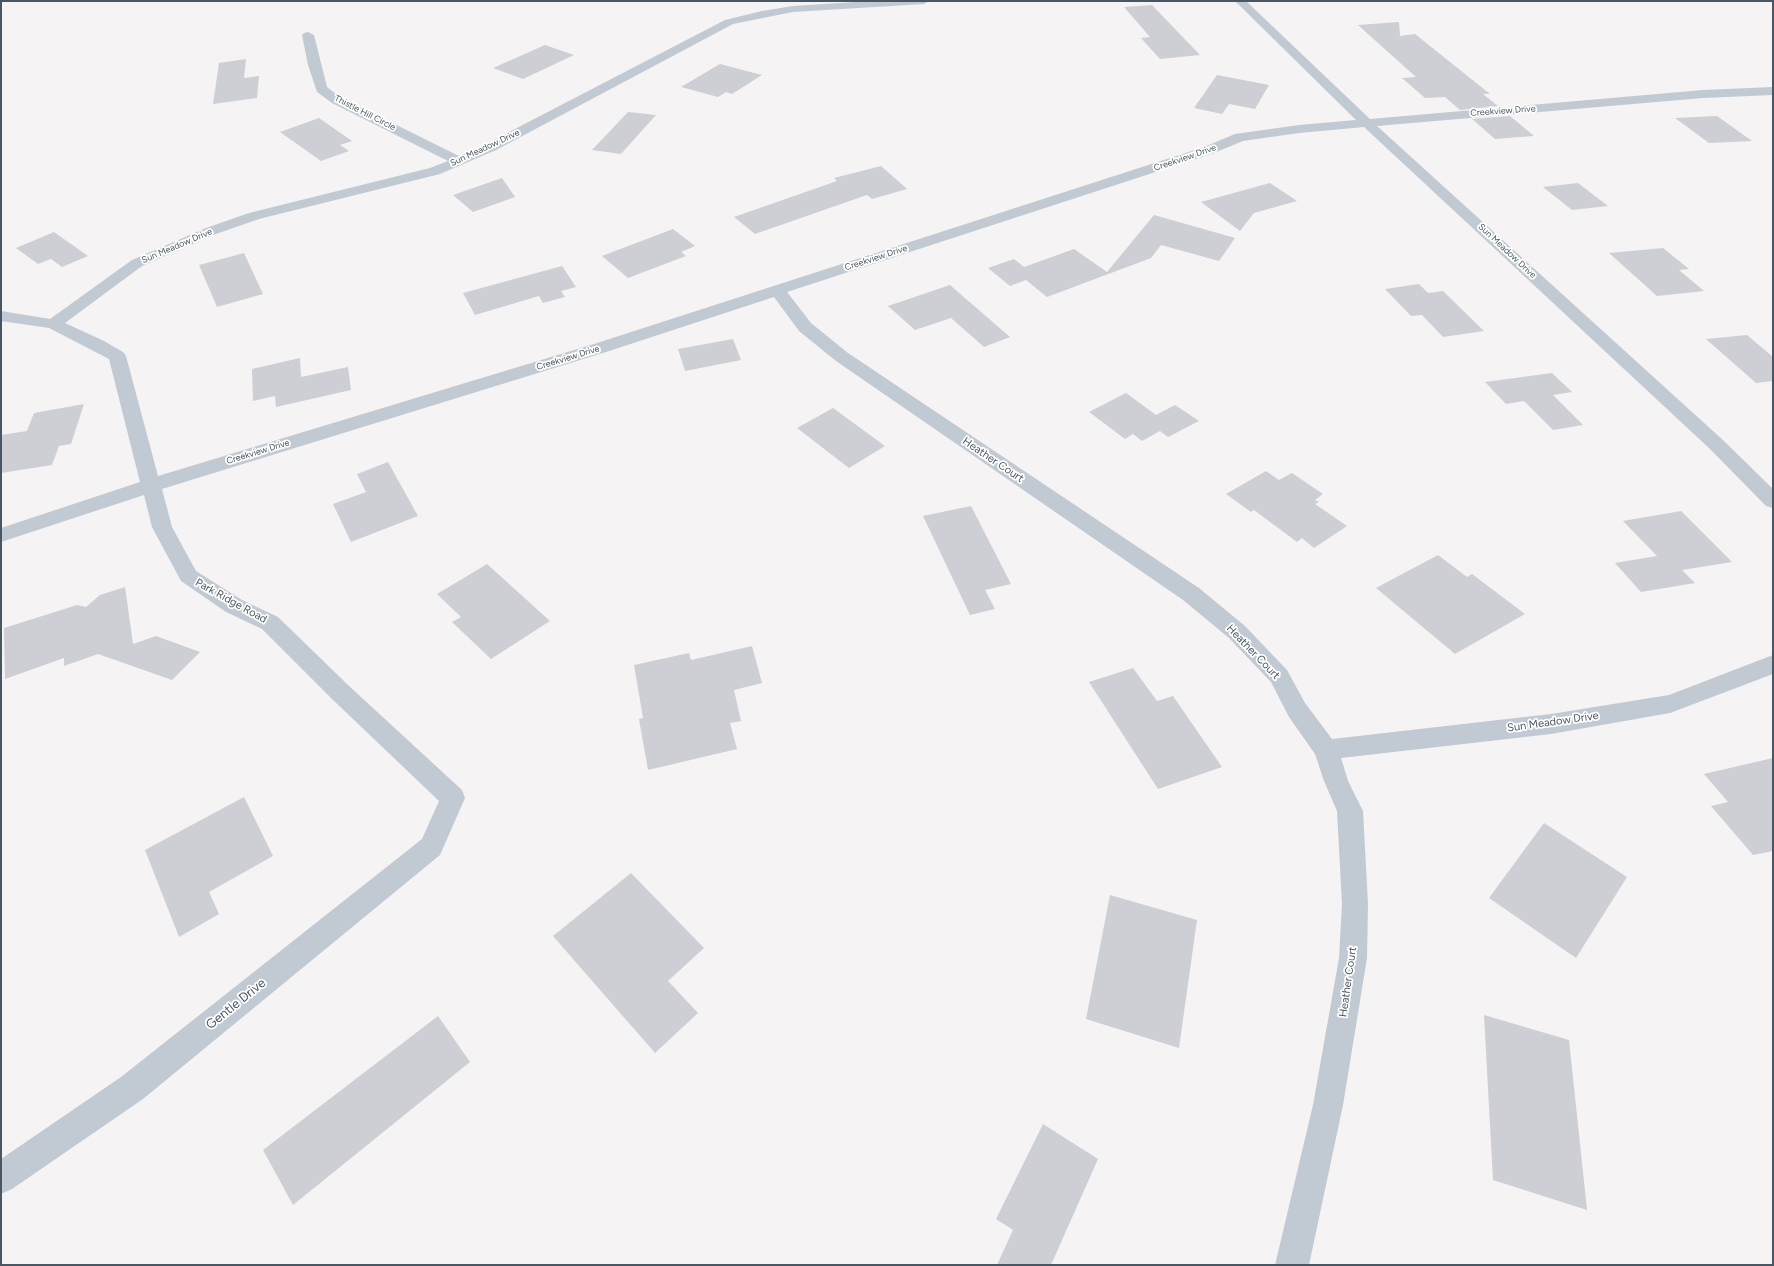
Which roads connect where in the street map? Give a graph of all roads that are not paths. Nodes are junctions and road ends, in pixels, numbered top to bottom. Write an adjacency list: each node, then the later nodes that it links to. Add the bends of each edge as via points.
1 (924, 1): 6 (street, Sun Meadow Drive, via 793,9 729,22 491,147)
2 (1240, 1): 5 (street, Sun Meadow Drive)
3 (308, 35): 6 (street, Thistle Hill Circle, via 321,88 336,100)
4 (1773, 91): 5 (street, Creekview Drive, via 1703,94)
5 (1367, 123): 7 (street, Creekview Drive, via 1240,137 1209,150); 11 (street, Sun Meadow Drive, via 1711,440)
6 (459, 161): 9 (street, Sun Meadow Drive, via 435,171 254,216 211,231 137,263)
7 (777, 290): 10 (street, Creekview Drive, via 600,348); 14 (street, Heather Court, via 805,327 842,357 1191,594 1237,632 1279,676 1297,710)
8 (1, 316): 9 (street, Park Ridge Road)
9 (53, 324): 10 (street, Park Ridge Road, via 117,356)
10 (152, 485): 12 (street, Creekview Drive); 15 (street, Park Ridge Road, via 162,527 188,576 234,606 270,623 453,798)
11 (1773, 501)
12 (1, 535)
13 (1773, 664): 14 (street, Sun Meadow Drive, via 1670,704 1552,724)
14 (1326, 750): 17 (street, Heather Court, via 1336,781 1350,811 1355,904 1353,958 1328,1105)
15 (449, 810): 16 (street, Gentle Drive, via 431,848 132,1088)
16 (1, 1178)
17 (1292, 1265)

